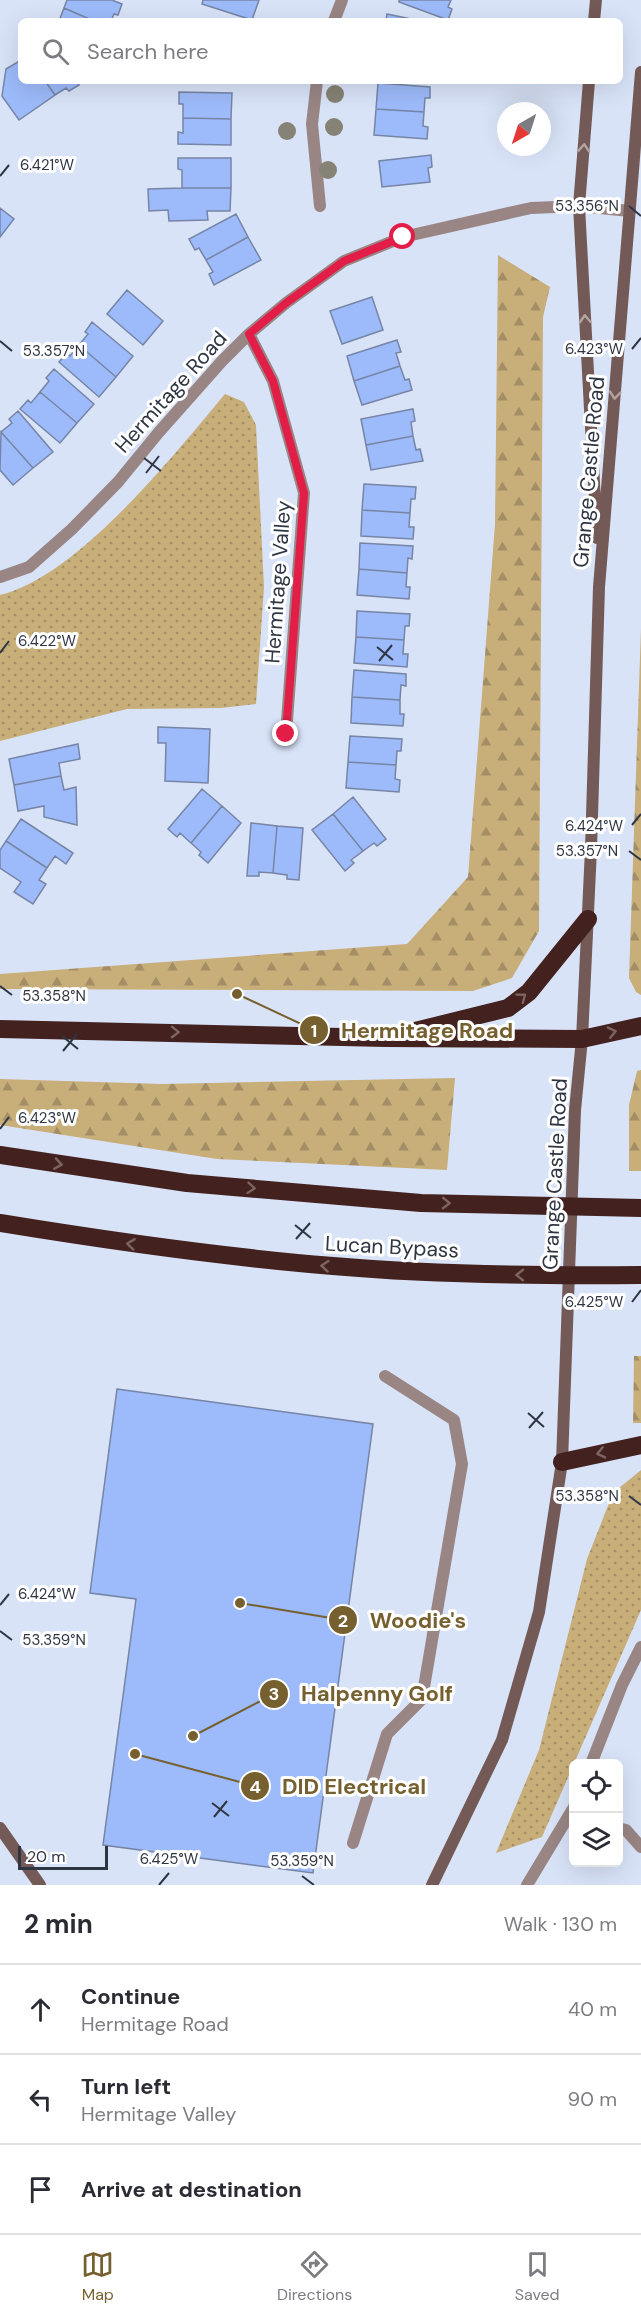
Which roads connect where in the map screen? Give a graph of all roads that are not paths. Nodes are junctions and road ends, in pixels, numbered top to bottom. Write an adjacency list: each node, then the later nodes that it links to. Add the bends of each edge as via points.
1 (342, 0): 3 (street)
2 (596, 0): 4 (main road)
3 (335, 18)
4 (594, 18)
5 (641, 72): 10 (main road, Grange Castle Road)
6 (317, 84): 8 (street, via 312,124)
7 (589, 84): 9 (main road, Grange Castle Road, one-way to 7)
8 (320, 206)
9 (579, 206): 10 (street, Hermitage Road); 11 (street, Hermitage Road, via 531,208 403,237 344,261); 13 (main road, Grange Castle Road, one-way to 9)
10 (630, 212): 13 (main road, Grange Castle Road, one-way to 13)
11 (249, 334): 12 (street, Hermitage Road, via 72,528 29,567); 14 (street, Hermitage Valley, via 273,381 304,493)
12 (0, 577)
13 (599, 587): 15 (main road, Grange Castle Road)
14 (286, 734)
15 (588, 919): 18 (highway, one-way to 15, via 508,1008 529,992); 19 (main road, Grange Castle Road)
16 (641, 1026): 19 (highway, one-way to 16)
17 (0, 1029): 18 (highway, one-way to 18)
18 (386, 1038): 19 (highway)
19 (582, 1039): 26 (main road, Grange Castle Road, via 575,1110)
20 (0, 1155): 21 (highway, one-way to 21, via 187,1183 421,1203)
21 (641, 1208)
22 (0, 1222): 23 (highway, Lucan Bypass, one-way to 22, via 558,1276 334,1267 144,1246)
23 (641, 1275)
24 (385, 1377): 32 (street, via 454,1420 462,1464 422,1699 387,1734)
25 (641, 1445): 26 (highway, one-way to 26)
26 (562, 1462): 35 (main road, Grange Castle Road, via 539,1612 502,1740)
27 (641, 1647): 28 (street)
28 (593, 1759)
29 (572, 1813): 36 (street)
30 (0, 1827): 34 (main road)
31 (623, 1829): 33 (street)
32 (353, 1843)
33 (641, 1846)
34 (39, 1885)
35 (432, 1885)
36 (527, 1885)

